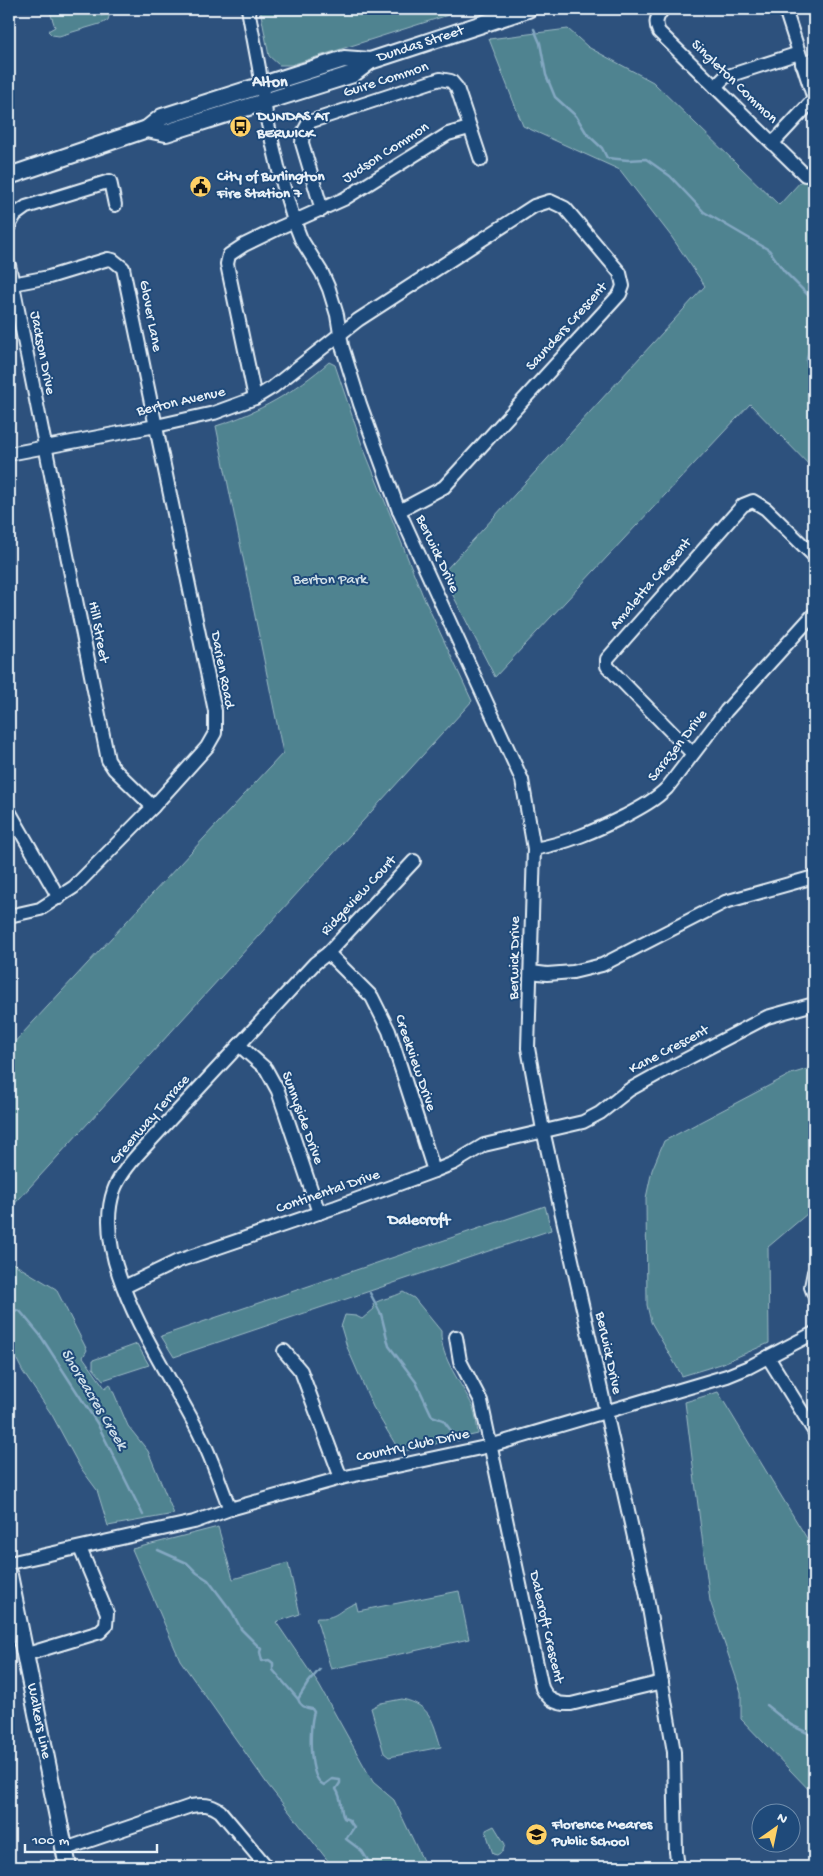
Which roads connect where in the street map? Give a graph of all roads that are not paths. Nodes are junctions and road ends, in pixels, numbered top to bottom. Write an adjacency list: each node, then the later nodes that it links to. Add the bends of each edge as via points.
1 (248, 9): 7 (street, Berwick Drive)
2 (528, 9): 6 (main road, Dundas Street)
3 (663, 9): 8 (street, Singleton Common, via 655,22 658,32)
4 (785, 9): 5 (street)
5 (805, 59): 8 (street, via 725,77); 9 (street)
6 (370, 61): 7 (main road, Dundas Street, via 344,59); 10 (main road, Dundas Street, via 353,74)
7 (262, 85): 10 (street, Berwick Drive); 12 (main road, Dundas Street, via 162,117)
8 (715, 87): 13 (street, Singleton Common)
9 (814, 99): 13 (street)
10 (264, 102): 12 (main road, Dundas Street, via 166,133); 19 (street, Berwick Drive, via 278,171)
11 (469, 128): 14 (street, Guire Common); 18 (street, Judson Common, via 448,134 344,200); 18 (street, Guire Common, via 457,88 451,81 440,79 309,122 302,143)
12 (147, 129): 16 (main road, Dundas Street)
13 (773, 143): 15 (street, Singleton Common)
14 (481, 160)
15 (805, 175)
16 (9, 176)
17 (116, 205): 20 (street, via 110,181 26,207 15,215)
18 (322, 210): 19 (street, Judson Common)
19 (294, 221): 23 (street, Berwick Drive, via 329,289); 24 (street, Judson Common, via 244,245 229,255 227,264)
20 (9, 226)
21 (9, 265): 22 (street, Jackson Drive)
22 (12, 284): 25 (street, Glover Lane, via 108,260 120,264 125,273); 26 (street, Jackson Drive)
23 (339, 334): 24 (street, Berton Avenue); 28 (street, Berwick Drive, via 360,404); 28 (street, Saunders Crescent, via 534,206 550,201 565,208 620,273 624,286 620,294 444,487)
24 (255, 398): 25 (street, Berton Avenue, via 214,413)
25 (156, 426): 26 (street, Berton Avenue); 32 (street, Darien Road, via 215,711 215,733)
26 (44, 446): 27 (street, Berton Avenue); 32 (street, Hill Street, via 108,760)
27 (9, 454)
28 (399, 511): 34 (street, Berwick Drive, via 522,780)
29 (814, 556): 31 (street, Amaletta Crescent, via 766,509 753,501 743,505 607,659 607,666)
30 (814, 614): 31 (street, Sarazen Drive, via 726,710)
31 (692, 753): 34 (street, Sarazen Drive, via 658,797 575,840)
32 (153, 807): 37 (street, Darien Road, via 74,887)
33 (9, 811): 37 (street)
34 (534, 849): 40 (street, Berwick Drive)
35 (414, 861): 39 (street, Ridgeview Court)
36 (814, 877): 40 (street, via 725,902 602,965 573,972)
37 (59, 898): 38 (street, Darien Road, via 40,909)
38 (9, 916)
39 (328, 953): 42 (street, Greenway Terrace, via 314,963); 44 (street, Creekview Drive, via 372,998 390,1031)
40 (532, 972): 43 (street, Berwick Drive, via 528,1048)
41 (814, 1004): 43 (street, Kane Crescent, via 767,1017 629,1090 583,1122)
42 (240, 1044): 45 (street, Sunnyside Drive, via 266,1069 278,1091); 47 (street, Greenway Terrace, via 140,1152 114,1190 108,1225 110,1246)
43 (542, 1130): 44 (street, Continental Drive, via 484,1145); 53 (street, Berwick Drive)
44 (434, 1171): 45 (street, Continental Drive)
45 (319, 1213): 47 (street, Continental Drive, via 178,1261)
46 (814, 1272): 48 (street, via 811,1287)
47 (124, 1287): 57 (street, Greenway Terrace, via 150,1347 200,1435)
48 (814, 1295)
49 (814, 1333): 52 (street, Country Club Drive)
50 (456, 1337): 55 (street, via 460,1361 480,1401)
51 (284, 1351): 56 (street, via 301,1371)
52 (768, 1357): 53 (street, Country Club Drive, via 714,1380); 54 (street)
53 (604, 1412): 55 (street, Country Club Drive); 62 (street, Berwick Drive, via 646,1591)
54 (814, 1431)
55 (490, 1446): 56 (street, Country Club Drive); 62 (street, Dalecroft Crescent, via 546,1696 562,1705 571,1704)
56 (341, 1478): 57 (street, Country Club Drive)
57 (230, 1509): 58 (street, Country Club Drive, via 194,1522)
58 (80, 1548): 59 (street, Country Club Drive); 61 (street, via 107,1613 106,1626 100,1632)
59 (9, 1564)
60 (9, 1575): 61 (main road, Walkers Line)
61 (24, 1655): 63 (main road, Walkers Line)
62 (662, 1682): 66 (street, Berwick Drive, via 674,1752)
63 (65, 1849): 64 (main road, Walkers Line); 65 (street, via 204,1804 220,1811)
64 (68, 1867)
65 (266, 1867)
66 (678, 1867)

